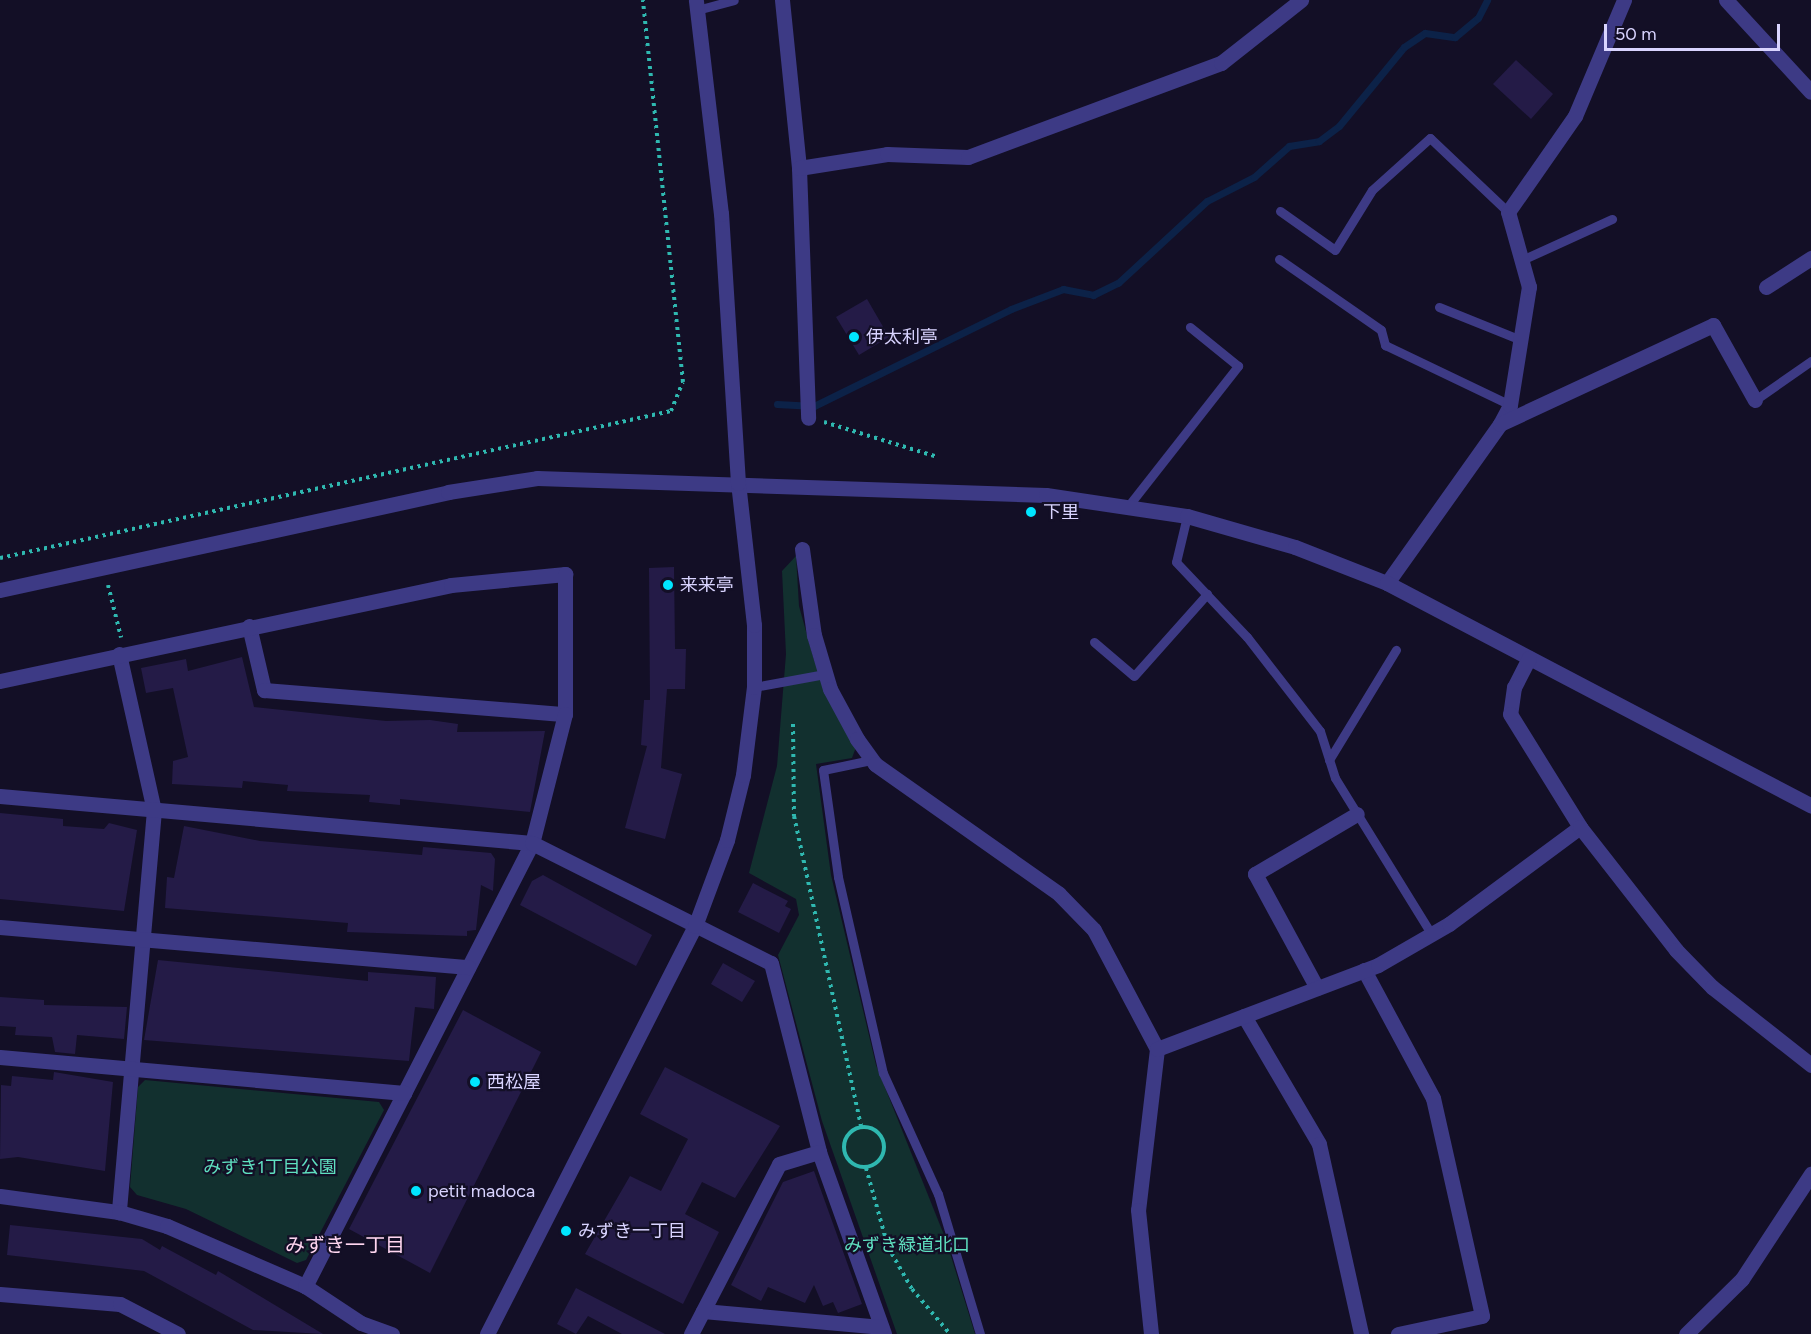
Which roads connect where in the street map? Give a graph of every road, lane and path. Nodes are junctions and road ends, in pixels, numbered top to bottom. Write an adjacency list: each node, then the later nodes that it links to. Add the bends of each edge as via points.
1 (643, 0): 30 (path, via 683,381 671,411)
2 (734, 0): 7 (lane)
3 (782, 0): 9 (street)
4 (1301, 0): 9 (street, via 1221,63 968,157 887,154)
5 (1624, 0): 11 (street, via 1575,116)
6 (1726, 0): 8 (street)
7 (696, 5): 26 (street, via 721,214)
8 (1811, 92)
9 (799, 168): 23 (street)
10 (1280, 211): 11 (lane, via 1335,250 1372,190 1430,138)
11 (1508, 212): 15 (street)
12 (1612, 219): 15 (lane)
13 (1811, 258): 16 (street)
14 (1279, 259): 22 (lane, via 1381,330 1385,345)
15 (1522, 260): 19 (street, via 1529,287)
16 (1767, 287)
17 (1439, 307): 19 (lane)
18 (1190, 327): 27 (lane, via 1238,366)
19 (1521, 340): 22 (street)
20 (1811, 361): 21 (lane)
21 (1755, 400): 24 (street, via 1713,325)
22 (1510, 405): 24 (street)
23 (808, 418): 25 (path)
24 (1500, 424): 31 (street)
25 (938, 457)
26 (738, 483): 27 (street, via 1001,492); 33 (street, via 509,481); 42 (street, via 752,593)
27 (1129, 505): 28 (street)
28 (1187, 516): 31 (street, via 1296,547); 34 (lane, via 1176,562)
29 (802, 549): 40 (street, via 805,599)
30 (0, 558)
31 (1387, 583): 39 (street)
32 (108, 585): 38 (path)
33 (0, 590)
34 (1207, 594): 36 (lane, via 1134,676); 46 (lane, via 1320,731)
35 (249, 626): 38 (street); 43 (street, via 264,690); 43 (street, via 451,585 565,574)
36 (1094, 642)
37 (1396, 650): 46 (lane)
38 (122, 654): 41 (street); 49 (street)
39 (1529, 658): 48 (street); 51 (street, via 1514,687 1510,714)
40 (825, 674): 42 (lane); 45 (street)
41 (0, 681)
42 (754, 687): 53 (street, via 737,806)
43 (565, 714): 52 (street)
44 (793, 724): 66 (path, via 794,816)
45 (872, 760): 61 (street, via 1059,894 1095,930); 81 (lane, via 823,770 838,877 883,1073 938,1194)
46 (1329, 760): 50 (lane)
47 (0, 796): 49 (street)
48 (1811, 806)
49 (154, 810): 52 (street); 56 (street)
50 (1357, 814): 55 (lane); 59 (street, via 1255,874)
51 (1580, 827): 55 (street, via 1449,924); 63 (street, via 1676,950 1712,987)
52 (532, 843): 53 (street); 57 (street)
53 (695, 926): 67 (street, via 771,963); 78 (street)
54 (0, 927): 56 (street)
55 (1430, 932): 58 (street)
56 (141, 940): 57 (street); 64 (street)
57 (468, 967): 65 (street)
58 (1364, 970): 59 (street); 84 (street, via 1433,1098 1482,1316)
59 (1317, 988): 60 (street)
60 (1244, 1016): 61 (street); 83 (street, via 1319,1144)
61 (1157, 1049): 82 (street, via 1137,1210)
62 (0, 1057): 64 (street)
63 (1811, 1065)
64 (130, 1068): 65 (street); 71 (street)
65 (404, 1092): 72 (street)
66 (861, 1127): 68 (path, via 849,1133 845,1153 853,1164); 68 (path, via 879,1133 885,1144 878,1162)
67 (819, 1152): 74 (street, via 779,1164); 75 (street)
68 (866, 1168): 80 (path, via 888,1247 912,1289)
69 (1811, 1174): 85 (street, via 1742,1279)
70 (0, 1196): 71 (street)
71 (119, 1212): 72 (street, via 198,1238)
72 (305, 1286): 77 (street, via 361,1323)
73 (0, 1294): 76 (street, via 120,1304)
74 (703, 1311): 75 (street); 79 (street)
75 (883, 1330)
76 (178, 1334)
77 (392, 1334)
78 (488, 1334)
79 (691, 1334)
80 (950, 1334)
81 (980, 1334)
82 (1151, 1334)
83 (1361, 1334)
84 (1398, 1334)
85 (1686, 1334)

